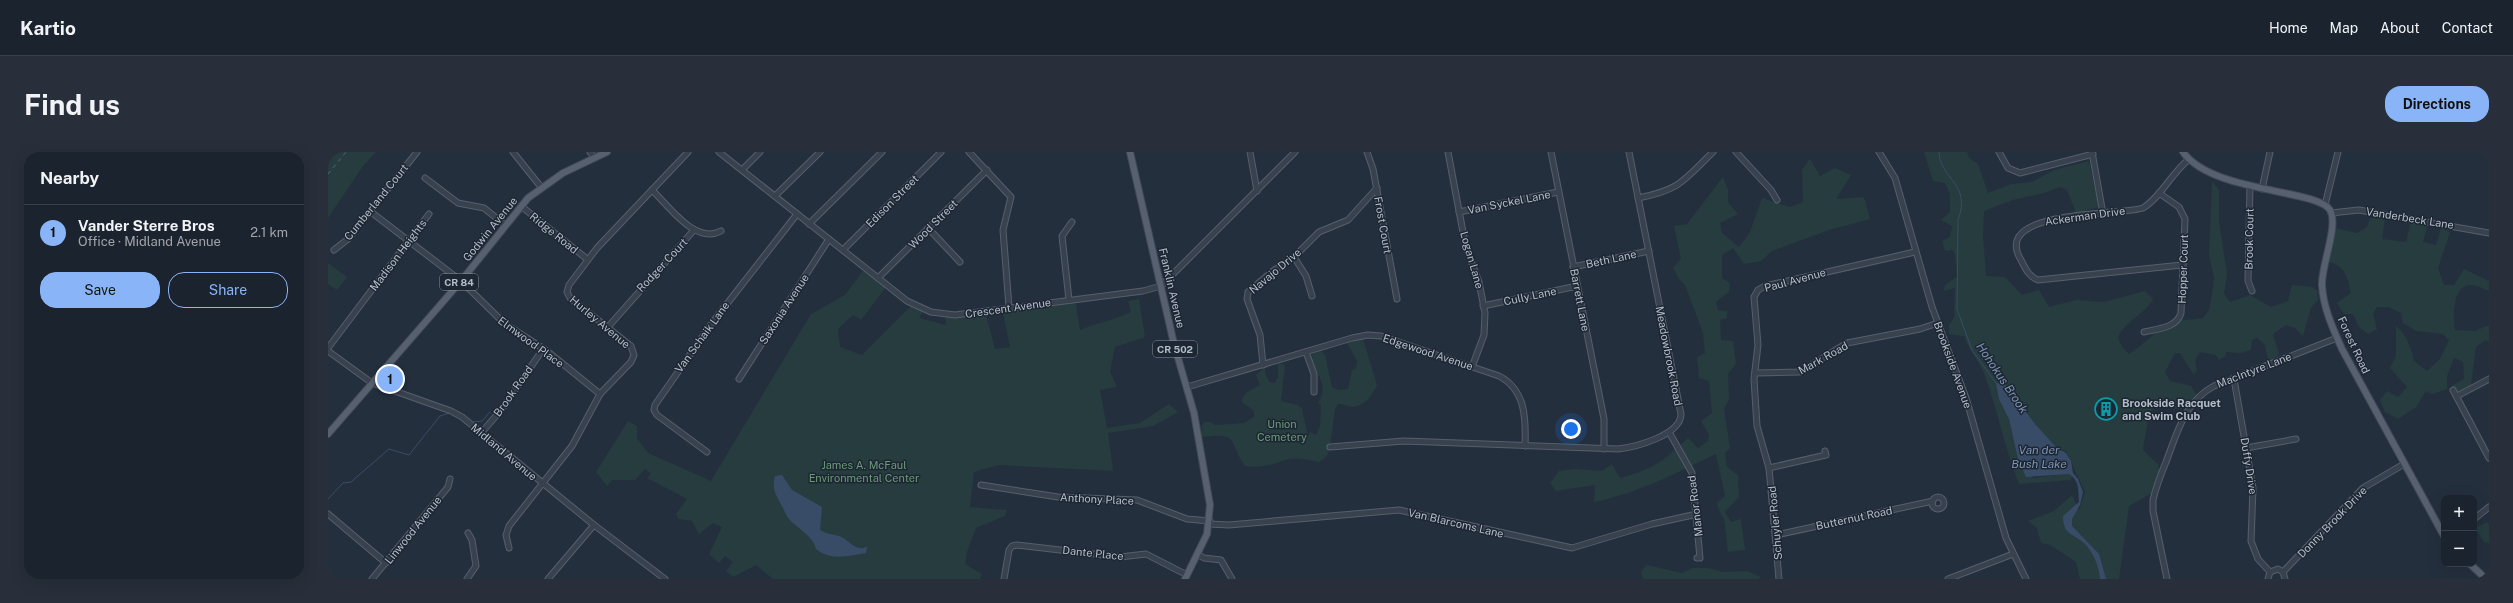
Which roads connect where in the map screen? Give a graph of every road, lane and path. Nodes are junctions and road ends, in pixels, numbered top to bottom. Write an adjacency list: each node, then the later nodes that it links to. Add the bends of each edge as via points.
1 (417, 152): 45 (street, Cumberland Court)
2 (513, 152): 33 (street)
3 (590, 152): 27 (street)
4 (607, 152): 27 (main road, Godwin Avenue / CR 84)
5 (688, 152): 36 (street, Hurley Avenue)
6 (719, 152): 29 (street, Crescent Avenue)
7 (760, 152): 29 (street)
8 (820, 152): 40 (street)
9 (882, 152): 52 (street)
10 (941, 152): 61 (street, Edison Street)
11 (969, 152): 30 (street)
12 (1130, 152): 71 (main road, Franklin Avenue / CR 502)
13 (1250, 152): 37 (street)
14 (1296, 152): 37 (street, Crescent Avenue)
15 (1367, 152): 34 (street, Frost Court, via 1372,162)
16 (1448, 152): 46 (street, Logan Lane)
17 (1551, 152): 38 (street, Barrett Lane)
18 (1629, 152): 41 (street, Meadowbrook Road)
19 (1713, 152): 41 (street, via 1675,188)
20 (1736, 152): 42 (street)
21 (1879, 152): 63 (street, Brookside Avenue, via 1895,178)
22 (1999, 152): 26 (street, via 2008,168 2020,173)
23 (2183, 152): 28 (main road)
24 (2270, 152): 35 (street)
25 (2338, 152): 43 (street)
26 (2092, 153): 50 (street)
27 (595, 158): 33 (main road, Godwin Avenue / CR 84, via 562,173)
28 (2188, 160): 32 (main road, via 2205,171); 39 (street, Ackerman Drive, via 2175,170)
29 (742, 170): 40 (street, Crescent Avenue)
30 (987, 170): 54 (street, Wood Street); 78 (street, via 1011,197 1003,230)
31 (425, 178): 53 (street, via 458,203 484,208)
32 (2250, 186): 35 (main road); 73 (street, Brook Court, via 2248,281)
33 (542, 187): 44 (main road, Godwin Avenue / CR 84)
34 (1377, 188): 64 (street, Navajo Drive, via 1348,220 1319,232); 75 (street, Frost Court)
35 (2262, 189): 43 (main road)
36 (652, 190): 55 (street, Rodger Court); 65 (street, Hurley Avenue)
37 (1257, 191): 71 (street, Crescent Avenue)
38 (1558, 192): 46 (street, Van Syckel Lane); 68 (street, Barrett Lane)
39 (2159, 193): 50 (street, Ackerman Drive, via 2144,208); 67 (street, Hopper Court, via 2176,204 2183,215 2185,224)
40 (775, 196): 49 (street, Crescent Avenue)
41 (1638, 198): 62 (street, Meadowbrook Road)
42 (1777, 200)
43 (2325, 205): 47 (main road)
44 (521, 206): 53 (main road, Godwin Avenue / CR 84); 65 (street, Ridge Road)
45 (370, 212): 59 (street, Elmwood Place); 60 (street, Cumberland Court, via 348,239)
46 (1459, 212): 77 (street, Logan Lane, via 1466,248 1479,282)
47 (2331, 213): 57 (street, Vanderbeck Lane, via 2359,210); 82 (main road, Forest Road, via 2333,222 2322,284 2327,311)
48 (429, 214): 59 (street, Madison Heights)
49 (797, 214): 52 (street, Crescent Avenue); 107 (street, Van Schaik Lane, via 708,328 655,405 657,415)
50 (2103, 214): 67 (street, Ackerman Drive, via 2053,219 2022,230 2016,241 2016,250 2030,275 2042,280)
51 (1072, 222): 76 (street, via 1062,236)
52 (809, 224): 58 (street, Crescent Avenue)
53 (505, 225): 70 (main road, Godwin Avenue / CR 84)
54 (928, 228): 66 (street); 69 (street, Wood Street)
55 (694, 230): 56 (street, via 709,234); 80 (street, Rodger Court)
56 (721, 231)
57 (2489, 233)
58 (829, 239): 61 (street, Crescent Avenue); 89 (street, Saxonia Avenue)
59 (409, 240): 70 (street, Elmwood Place); 84 (street, Madison Heights)
60 (334, 250)
61 (842, 250): 69 (street, Crescent Avenue)
62 (1649, 251): 68 (street, Beth Lane); 99 (street, Meadowbrook Road, via 1681,414 1678,425)
63 (1916, 252): 79 (street, Brookside Avenue); 88 (street, Paul Avenue, via 1761,288 1755,294 1753,302 1758,345)
64 (1294, 257): 74 (street, via 1306,276); 86 (street, Navajo Drive, via 1247,294 1260,334)
65 (587, 259): 80 (street, Hurley Avenue, via 569,285 568,295 572,301)
66 (960, 262)
67 (2182, 266): 81 (street, Hopper Court, via 2180,317 2172,325)
68 (1573, 267): 72 (street, Barrett Lane)
69 (878, 278): 78 (street, Crescent Avenue, via 914,305 937,314 960,315)
70 (461, 281): 83 (street, Elmwood Place, via 504,323); 92 (main road, Godwin Avenue / CR 84)
71 (1161, 286): 76 (street, Crescent Avenue, via 1143,291); 93 (main road, Franklin Avenue / CR 502)
72 (1577, 286): 77 (street, Cully Lane); 104 (street, Barrett Lane, via 1604,419)
73 (2252, 291)
74 (1312, 296)
75 (1397, 299)
76 (1069, 300): 78 (street, Crescent Avenue)
77 (1483, 306): 87 (street, Logan Lane, via 1485,327)
78 (1009, 307)
79 (1938, 323): 88 (street, Mark Road, via 1847,343 1800,372); 126 (street, Brookside Avenue, via 1966,398)
80 (608, 327): 96 (street, Hurley Avenue, via 631,346 634,355 631,362)
81 (2144, 332)
82 (2337, 338): 90 (street, MacIntyre Lane); 109 (main road, Forest Road)
83 (543, 349): 96 (street, Elmwood Place); 98 (street, Brook Road, via 502,409)
84 (328, 350): 92 (street, Midland Avenue)
85 (1306, 352): 86 (street, Edgewood Avenue); 87 (street, Edgewood Avenue, via 1374,335); 95 (street, via 1314,374)
86 (1263, 365): 93 (street, Edgewood Avenue)
87 (1472, 367): 102 (street, Edgewood Avenue, via 1505,379 1518,393 1524,413)
88 (1755, 373): 110 (street, Paul Avenue, via 1757,426)
89 (739, 379)
90 (2234, 379): 105 (street, Duffy Drive); 142 (street, MacIntyre Lane, via 2206,390 2193,402 2180,424 2154,495 2152,511)
91 (2489, 379): 97 (street)
92 (372, 383): 98 (street, Midland Avenue, via 450,411); 100 (main road, Godwin Avenue / CR 84)
93 (1187, 387): 119 (main road, Franklin Avenue / CR 502, via 1210,505)
94 (2453, 390): 97 (street)
95 (1314, 392)
96 (600, 394): 112 (street, Hurley Avenue, via 572,446)
97 (2456, 396): 108 (street)
98 (482, 432): 112 (street, Midland Avenue)
99 (1669, 432): 104 (street, via 1626,448); 117 (street, Manor Road, via 1692,473)
100 (328, 434)
101 (2296, 439): 105 (street)
102 (1525, 446): 103 (street, via 1390,441); 104 (street)
103 (1330, 447)
104 (1604, 448)
105 (2246, 448): 130 (street, Duffy Drive, via 2254,497 2251,540 2258,559)
106 (1825, 451): 110 (street, via 1826,455)
107 (707, 452)
108 (2489, 458)
109 (2404, 464): 121 (main road, Forest Road); 131 (street, Donny Brook Drive, via 2363,488)
110 (1769, 468): 123 (street, Schuyler Road)
111 (450, 480): 128 (street, Linwood Avenue, via 448,486)
112 (543, 484): 120 (street, Midland Avenue); 124 (street, Hurley Avenue, via 509,526 506,535)
113 (981, 484): 119 (street, Anthony Place, via 1058,497 1137,500 1187,519)
114 (1933, 501): 123 (street, Butternut Road)
115 (2489, 507): 118 (street)
116 (328, 514): 128 (street)
117 (1697, 514): 119 (street, Van Blarcoms Lane, via 1652,524 1572,548 1399,510 1229,525); 127 (street, Manor Road, via 1700,558)
118 (2477, 517)
119 (1210, 522): 125 (main road, Franklin Avenue / CR 502)
120 (594, 525): 135 (street); 136 (street, Midland Avenue)
121 (2441, 531)
122 (468, 533): 134 (street, via 474,548 476,566)
123 (1776, 535): 139 (street, Schuyler Road)
124 (509, 548)
125 (1198, 554): 132 (main road, CR 502); 138 (street, via 1204,558 1221,560)
126 (2012, 554): 140 (street); 141 (street, Brookside Avenue)
127 (1696, 558)
128 (386, 563): 133 (street, Linwood Avenue)
129 (2473, 567): 145 (main road)
130 (2270, 572): 131 (street, via 2278,569); 143 (street)
131 (2283, 572): 144 (street)
132 (1186, 577): 137 (street, Dante Place, via 1146,554 1120,557 1017,545 1009,550)
133 (372, 579)
134 (467, 579)
135 (548, 579)
136 (665, 579)
137 (1004, 579)
138 (1232, 579)
139 (1779, 579)
140 (1948, 579)
141 (2026, 579)
142 (2166, 579)
143 (2268, 579)
144 (2285, 579)
145 (2486, 579)

